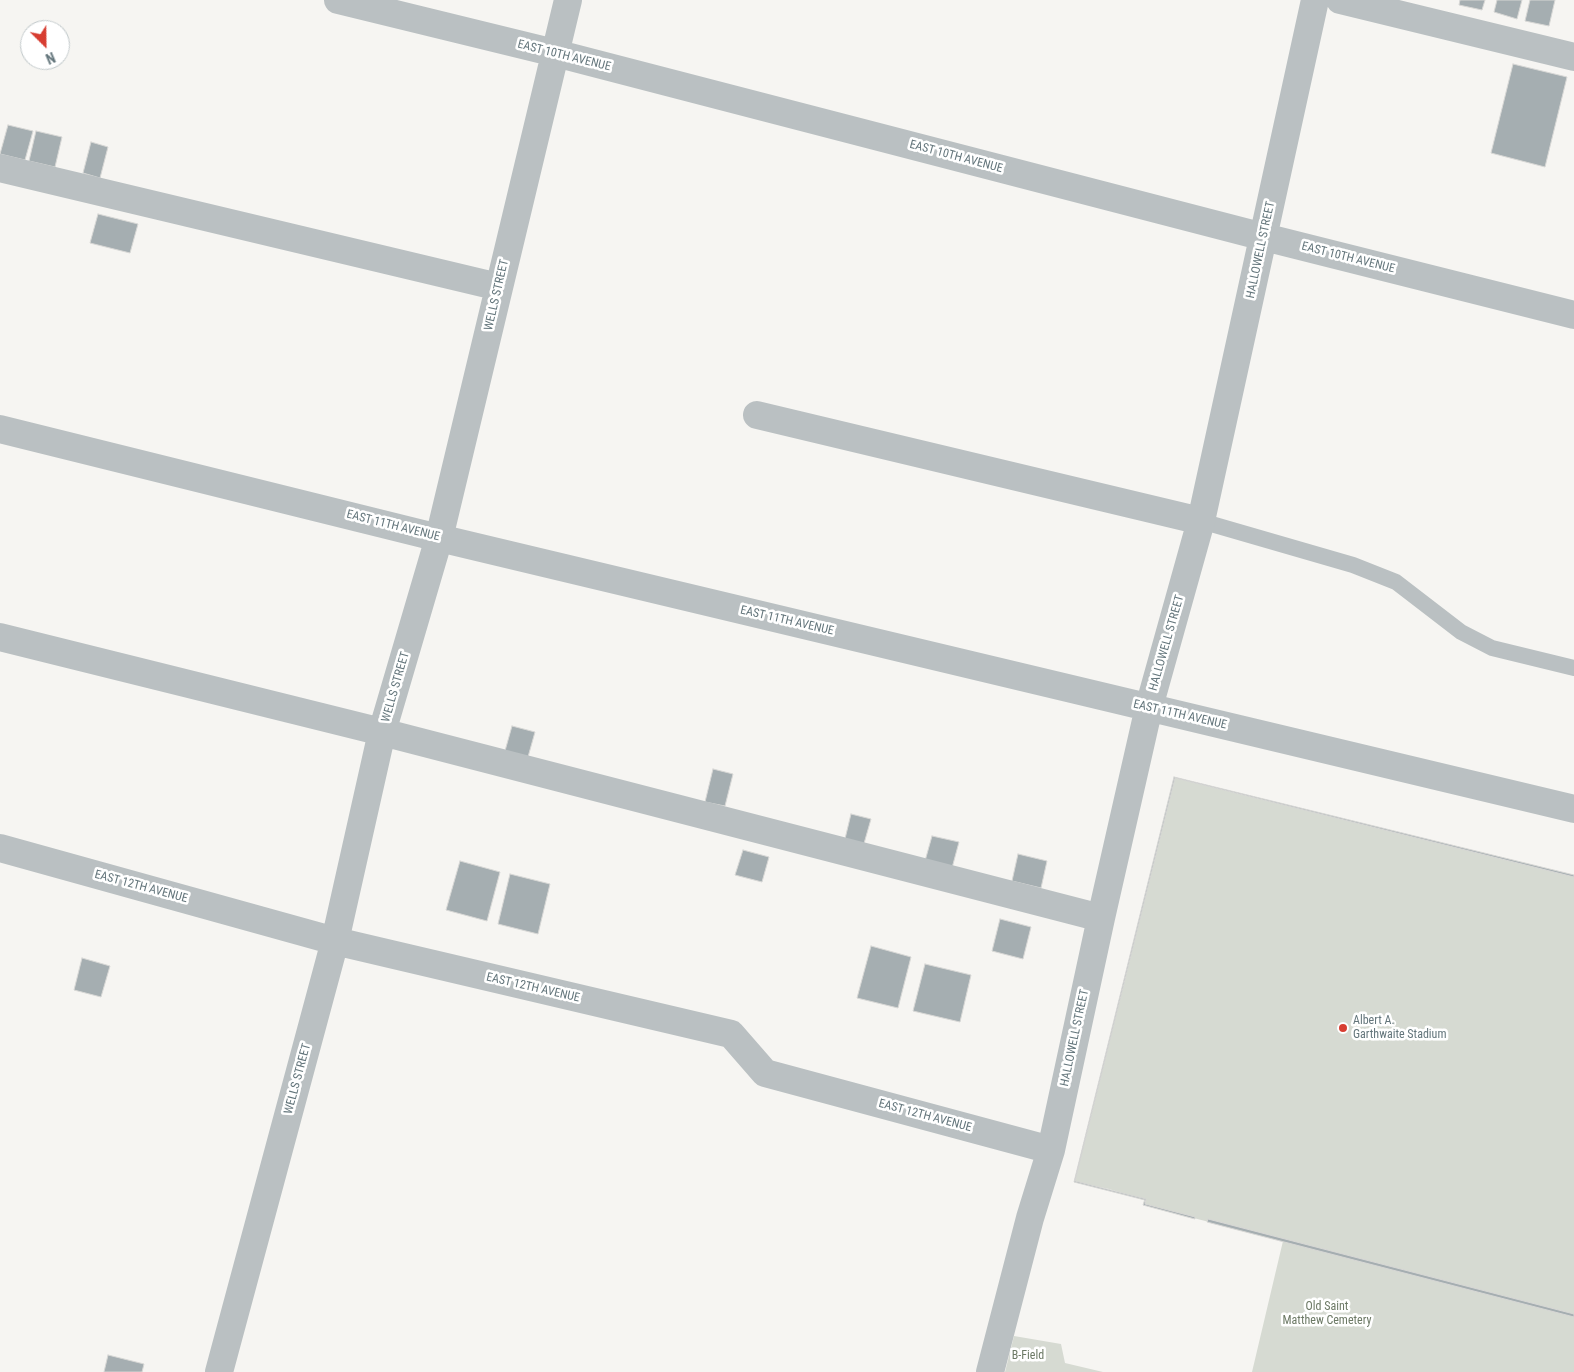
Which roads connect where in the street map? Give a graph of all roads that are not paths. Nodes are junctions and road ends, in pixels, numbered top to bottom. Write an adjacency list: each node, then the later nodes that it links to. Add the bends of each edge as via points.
1 (338, 0): 5 (street, EAST 10TH AVENUE)
2 (568, 0): 5 (street, WELLS STREET)
3 (1315, 0): 8 (street, HALLOWELL STREET)
4 (1340, 0): 6 (street)
5 (555, 53): 8 (street, EAST 10TH AVENUE); 9 (street, WELLS STREET)
6 (1574, 57)
7 (0, 168): 9 (street)
8 (1264, 237): 10 (street, EAST 10TH AVENUE); 13 (street, HALLOWELL STREET)
9 (499, 288): 14 (street, WELLS STREET)
10 (1574, 315)
11 (757, 415): 13 (street)
12 (0, 429): 14 (street, EAST 11TH AVENUE)
13 (1202, 521): 16 (lane, via 1353,565 1396,582 1461,632 1492,648); 17 (street, HALLOWELL STREET)
14 (439, 538): 17 (street, EAST 11TH AVENUE); 18 (street, WELLS STREET)
15 (0, 637): 18 (street)
16 (1574, 668)
17 (1149, 708): 19 (street, EAST 11TH AVENUE); 21 (street, HALLOWELL STREET)
18 (382, 732): 21 (street); 22 (street, WELLS STREET)
19 (1574, 809)
20 (0, 848): 22 (street, EAST 12TH AVENUE)
21 (1101, 918): 23 (street, HALLOWELL STREET)
22 (335, 941): 23 (street, EAST 12TH AVENUE, via 731,1034 765,1072); 24 (street, WELLS STREET)
23 (1051, 1150): 25 (street, HALLOWELL STREET)
24 (218, 1372)
25 (990, 1372)

